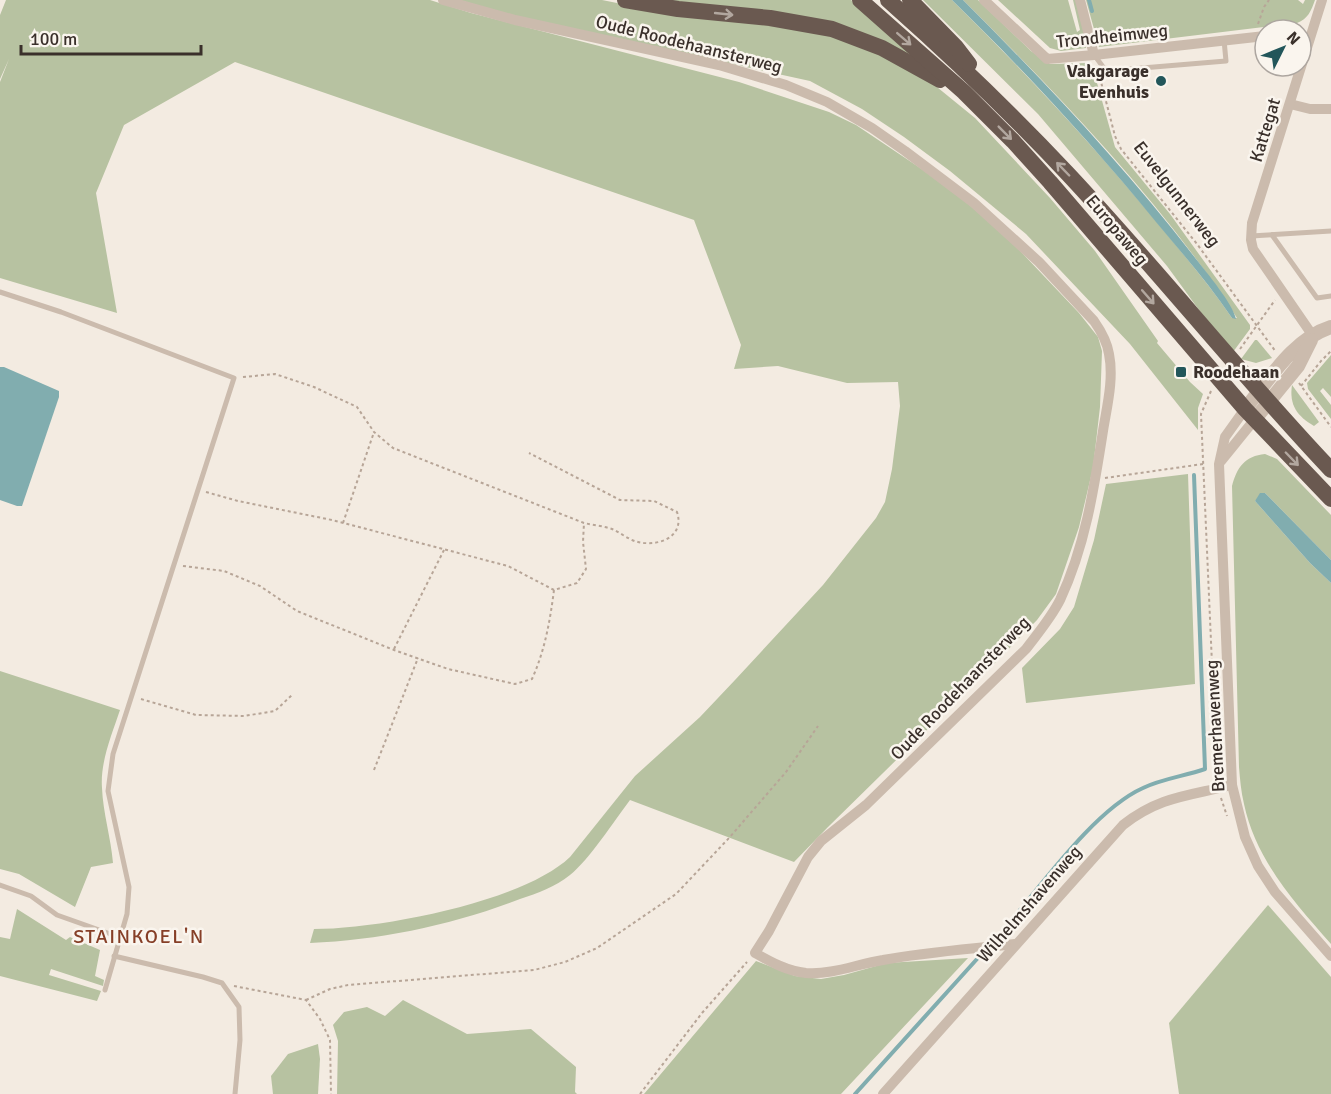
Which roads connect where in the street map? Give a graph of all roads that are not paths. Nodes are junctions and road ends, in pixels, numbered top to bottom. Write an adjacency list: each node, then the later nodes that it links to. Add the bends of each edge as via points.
1 (443, 0): 32 (street, Oude Roodehaansterweg, via 719,65 786,85 850,115 937,174 1013,237 1100,330 1109,352 1109,392 1084,532 1059,602 1026,649 866,805 821,841 808,857 755,953 779,966 818,973 881,960)
2 (625, 0): 14 (highway, one-way to 14, via 832,29 882,48)
3 (860, 0): 14 (highway, Europaweg, one-way to 14)
4 (888, 0): 16 (highway, Europaweg)
5 (910, 0): 16 (highway, via 956,46)
6 (984, 0): 12 (street, Trondheimweg, via 1047,59)
7 (1080, 0): 12 (street)
8 (1322, 0): 9 (street, Kattegat)
9 (1313, 20)
10 (1253, 38): 11 (street, Trondheimweg)
11 (1224, 40): 12 (street, Trondheimweg); 12 (lane, via 1226,61 1106,71)
12 (1094, 55)
13 (1296, 78): 15 (street, Kattegat)
14 (964, 92): 26 (highway, Europaweg, one-way to 26, via 1050,182)
15 (1290, 104): 17 (street); 20 (street, Kattegat)
16 (1002, 108): 25 (highway, Europaweg, one-way to 16, via 1067,172)
17 (1331, 109)
18 (1331, 231): 19 (lane)
19 (1272, 235): 20 (lane); 22 (lane, via 1317,298)
20 (1251, 236): 24 (street, via 1253,249)
21 (0, 292): 31 (lane, via 234,378 113,754 108,791 129,887 127,914)
22 (1331, 296)
23 (1331, 327): 24 (street)
24 (1313, 336): 25 (street, via 1288,356)
25 (1263, 397): 26 (street); 27 (highway, Europaweg)
26 (1250, 414): 28 (highway, Europaweg, one-way to 28); 29 (street, Bremerhavenweg, via 1225,437 1219,464)
27 (1331, 470)
28 (1331, 499)
29 (1232, 785): 32 (street, Wilhelmshavenweg, via 1169,799 1133,817 1113,834); 34 (street, Bremerhavenweg, via 1245,837 1258,866 1275,892)
30 (0, 885): 31 (lane, via 31,896 57,915)
31 (119, 937): 33 (lane)
32 (1015, 944): 37 (street, Wilhelmshavenweg)
33 (114, 956): 35 (lane); 36 (lane, via 222,983 239,1007)
34 (1331, 956)
35 (105, 990)
36 (235, 1094)
37 (883, 1094)

